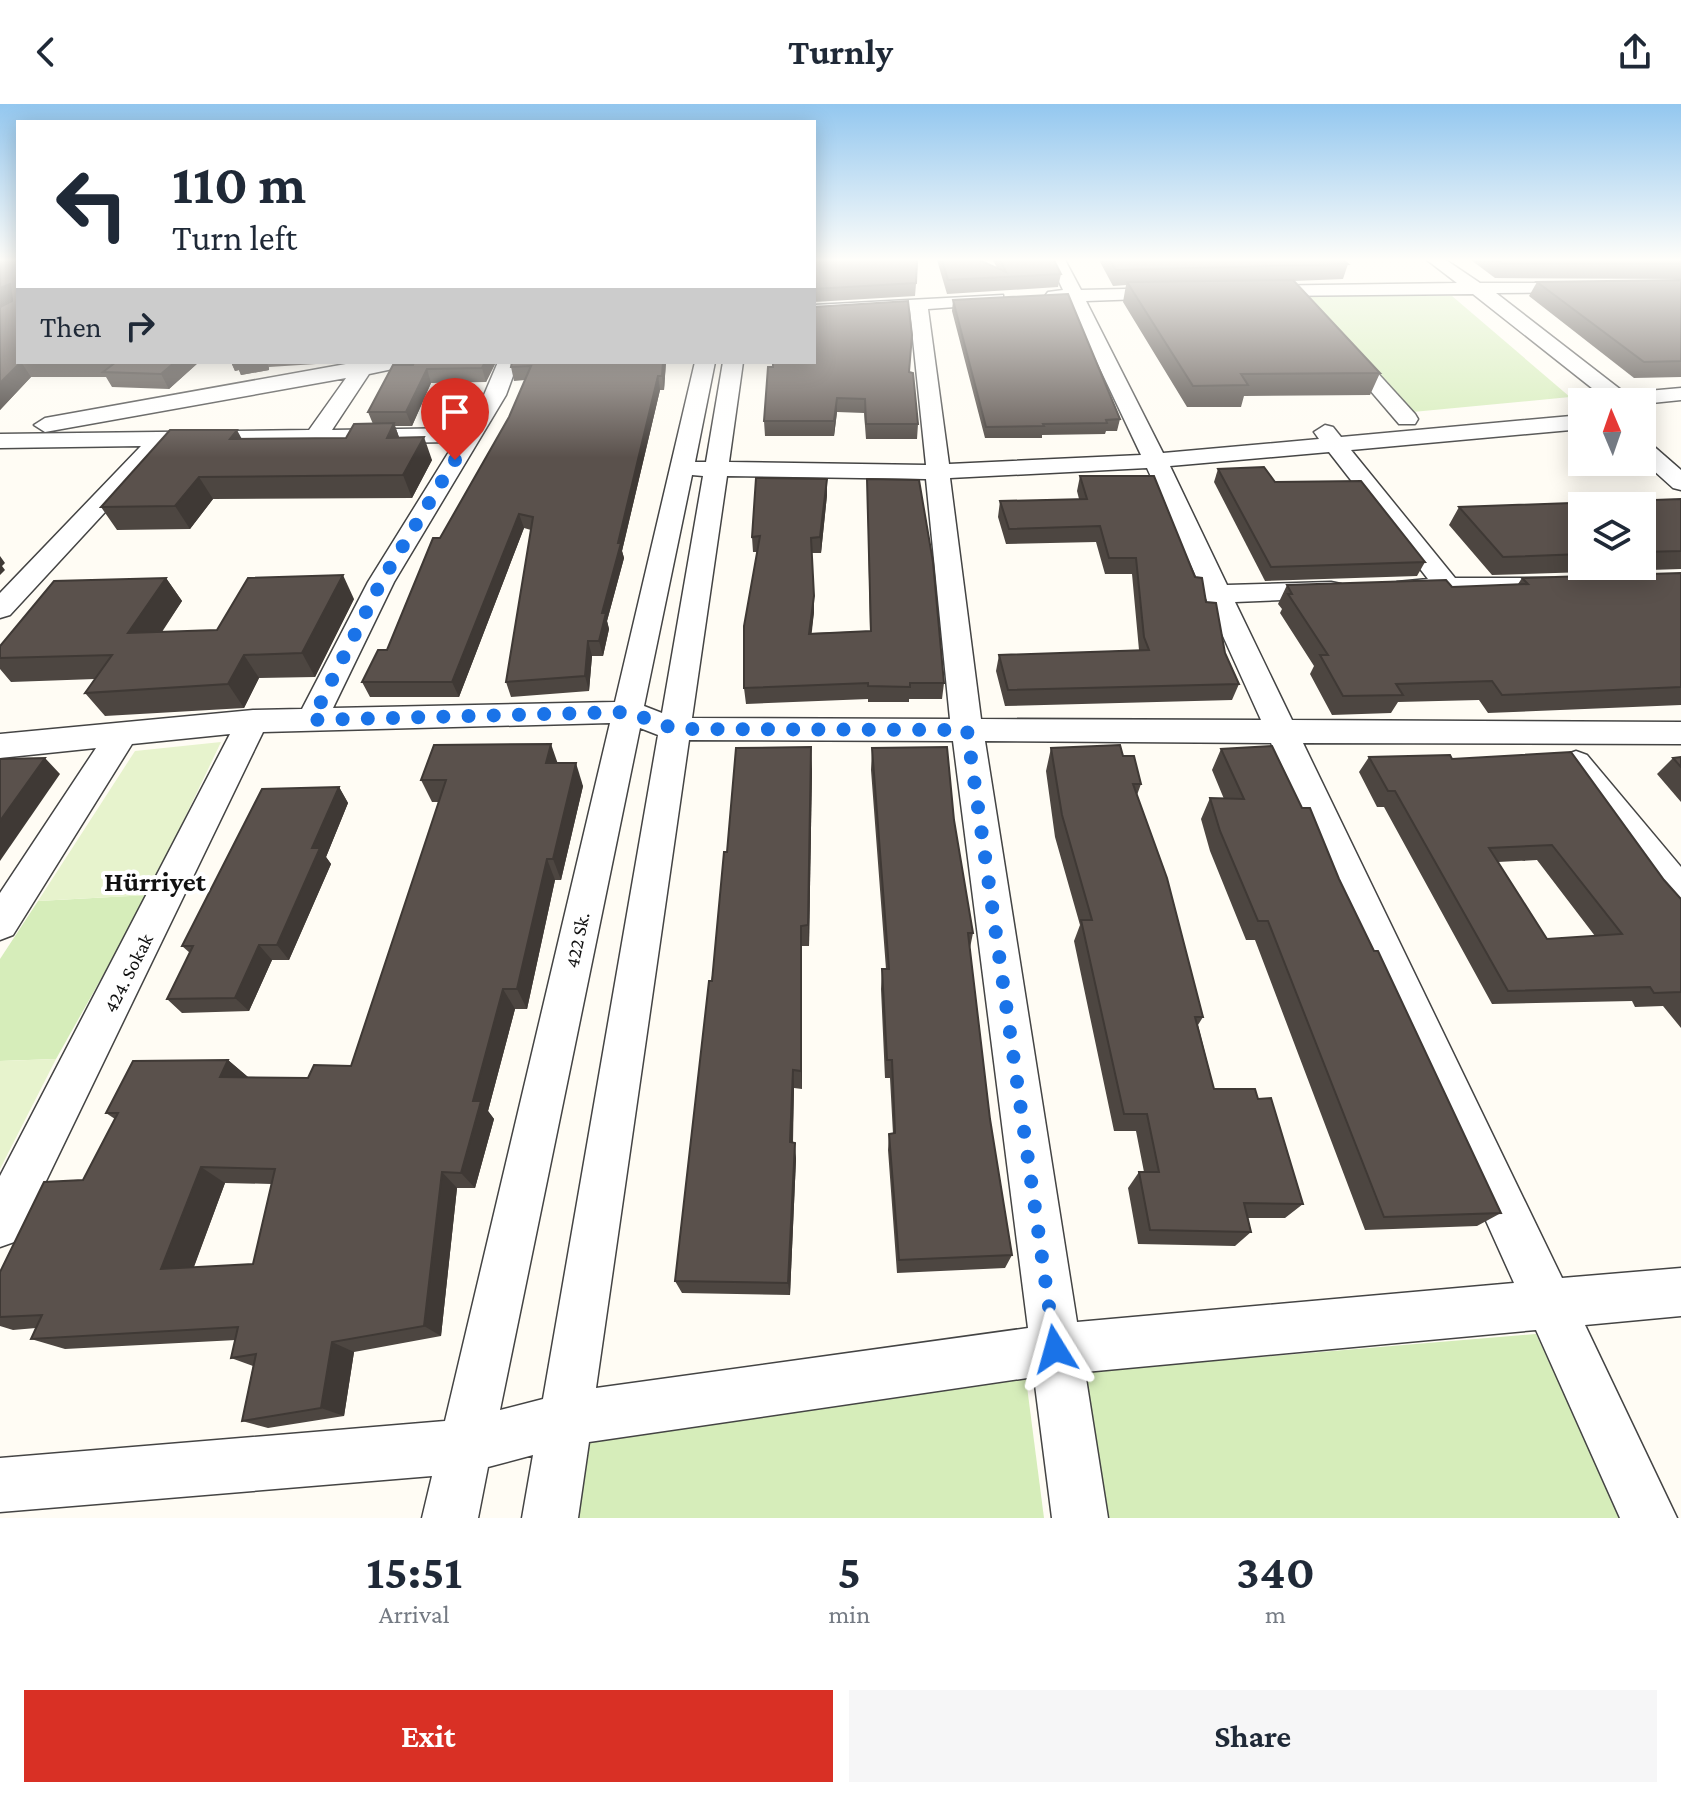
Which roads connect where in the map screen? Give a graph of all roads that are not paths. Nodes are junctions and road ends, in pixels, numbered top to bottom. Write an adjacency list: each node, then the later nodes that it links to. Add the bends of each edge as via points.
1 (921, 326): 32 (street)
2 (1075, 326): 28 (street)
3 (1505, 326): 11 (street)
4 (1526, 326): 12 (street)
5 (1329, 331): 18 (street)
6 (376, 364): 10 (street)
7 (507, 364): 24 (street)
8 (705, 364): 30 (street, 422 Sk.)
9 (732, 364): 30 (street, 422 Sk.)
10 (351, 366): 22 (street); 23 (street)
11 (1575, 388)
12 (1605, 388)
13 (1681, 394): 14 (street)
14 (1656, 397)
15 (1568, 404): 18 (street)
16 (1681, 414): 17 (street)
17 (1656, 418)
18 (1407, 419): 20 (street)
19 (1568, 423): 27 (street)
20 (1319, 426): 27 (street); 28 (street)
21 (1656, 433): 29 (street)
22 (0, 434)
23 (317, 435): 24 (street); 25 (street)
24 (470, 435): 41 (street, via 381,582)
25 (161, 438): 26 (street); 39 (street)
26 (0, 441)
27 (1338, 444): 28 (street); 35 (street)
28 (1150, 451): 32 (street); 38 (street)
29 (1681, 456)
30 (700, 461): 32 (street); 40 (street, 422 Sk.); 43 (street, 422 Sk.)
31 (1656, 461): 33 (street)
32 (938, 462): 44 (street)
33 (1681, 483)
34 (1572, 583): 35 (street)
35 (1448, 587): 36 (street)
36 (1386, 589)
37 (1355, 590): 38 (street)
38 (1215, 594): 45 (street)
39 (0, 609)
40 (628, 712): 41 (street); 43 (street); 57 (street, 422 Sk.)
41 (312, 720): 42 (street)
42 (253, 721): 48 (street); 52 (street, 424. Sokak)
43 (675, 729): 44 (street); 56 (street, 422 Sk.)
44 (967, 730): 45 (street); 55 (street)
45 (1278, 731): 46 (street); 54 (street)
46 (1551, 732): 47 (street); 50 (street)
47 (1681, 733)
48 (122, 734): 49 (street); 51 (street)
49 (0, 746)
50 (1681, 893)
51 (0, 924)
52 (0, 1224)
53 (1681, 1292): 54 (street)
54 (1549, 1307): 55 (street); 62 (street)
55 (1055, 1349): 56 (street); 61 (street)
56 (567, 1419): 57 (street); 60 (street, 422 Sk.)
57 (466, 1446): 58 (street); 59 (street, 422 Sk.)
58 (0, 1485)
59 (450, 1518)
60 (550, 1518)
61 (1080, 1518)
62 (1649, 1518)

